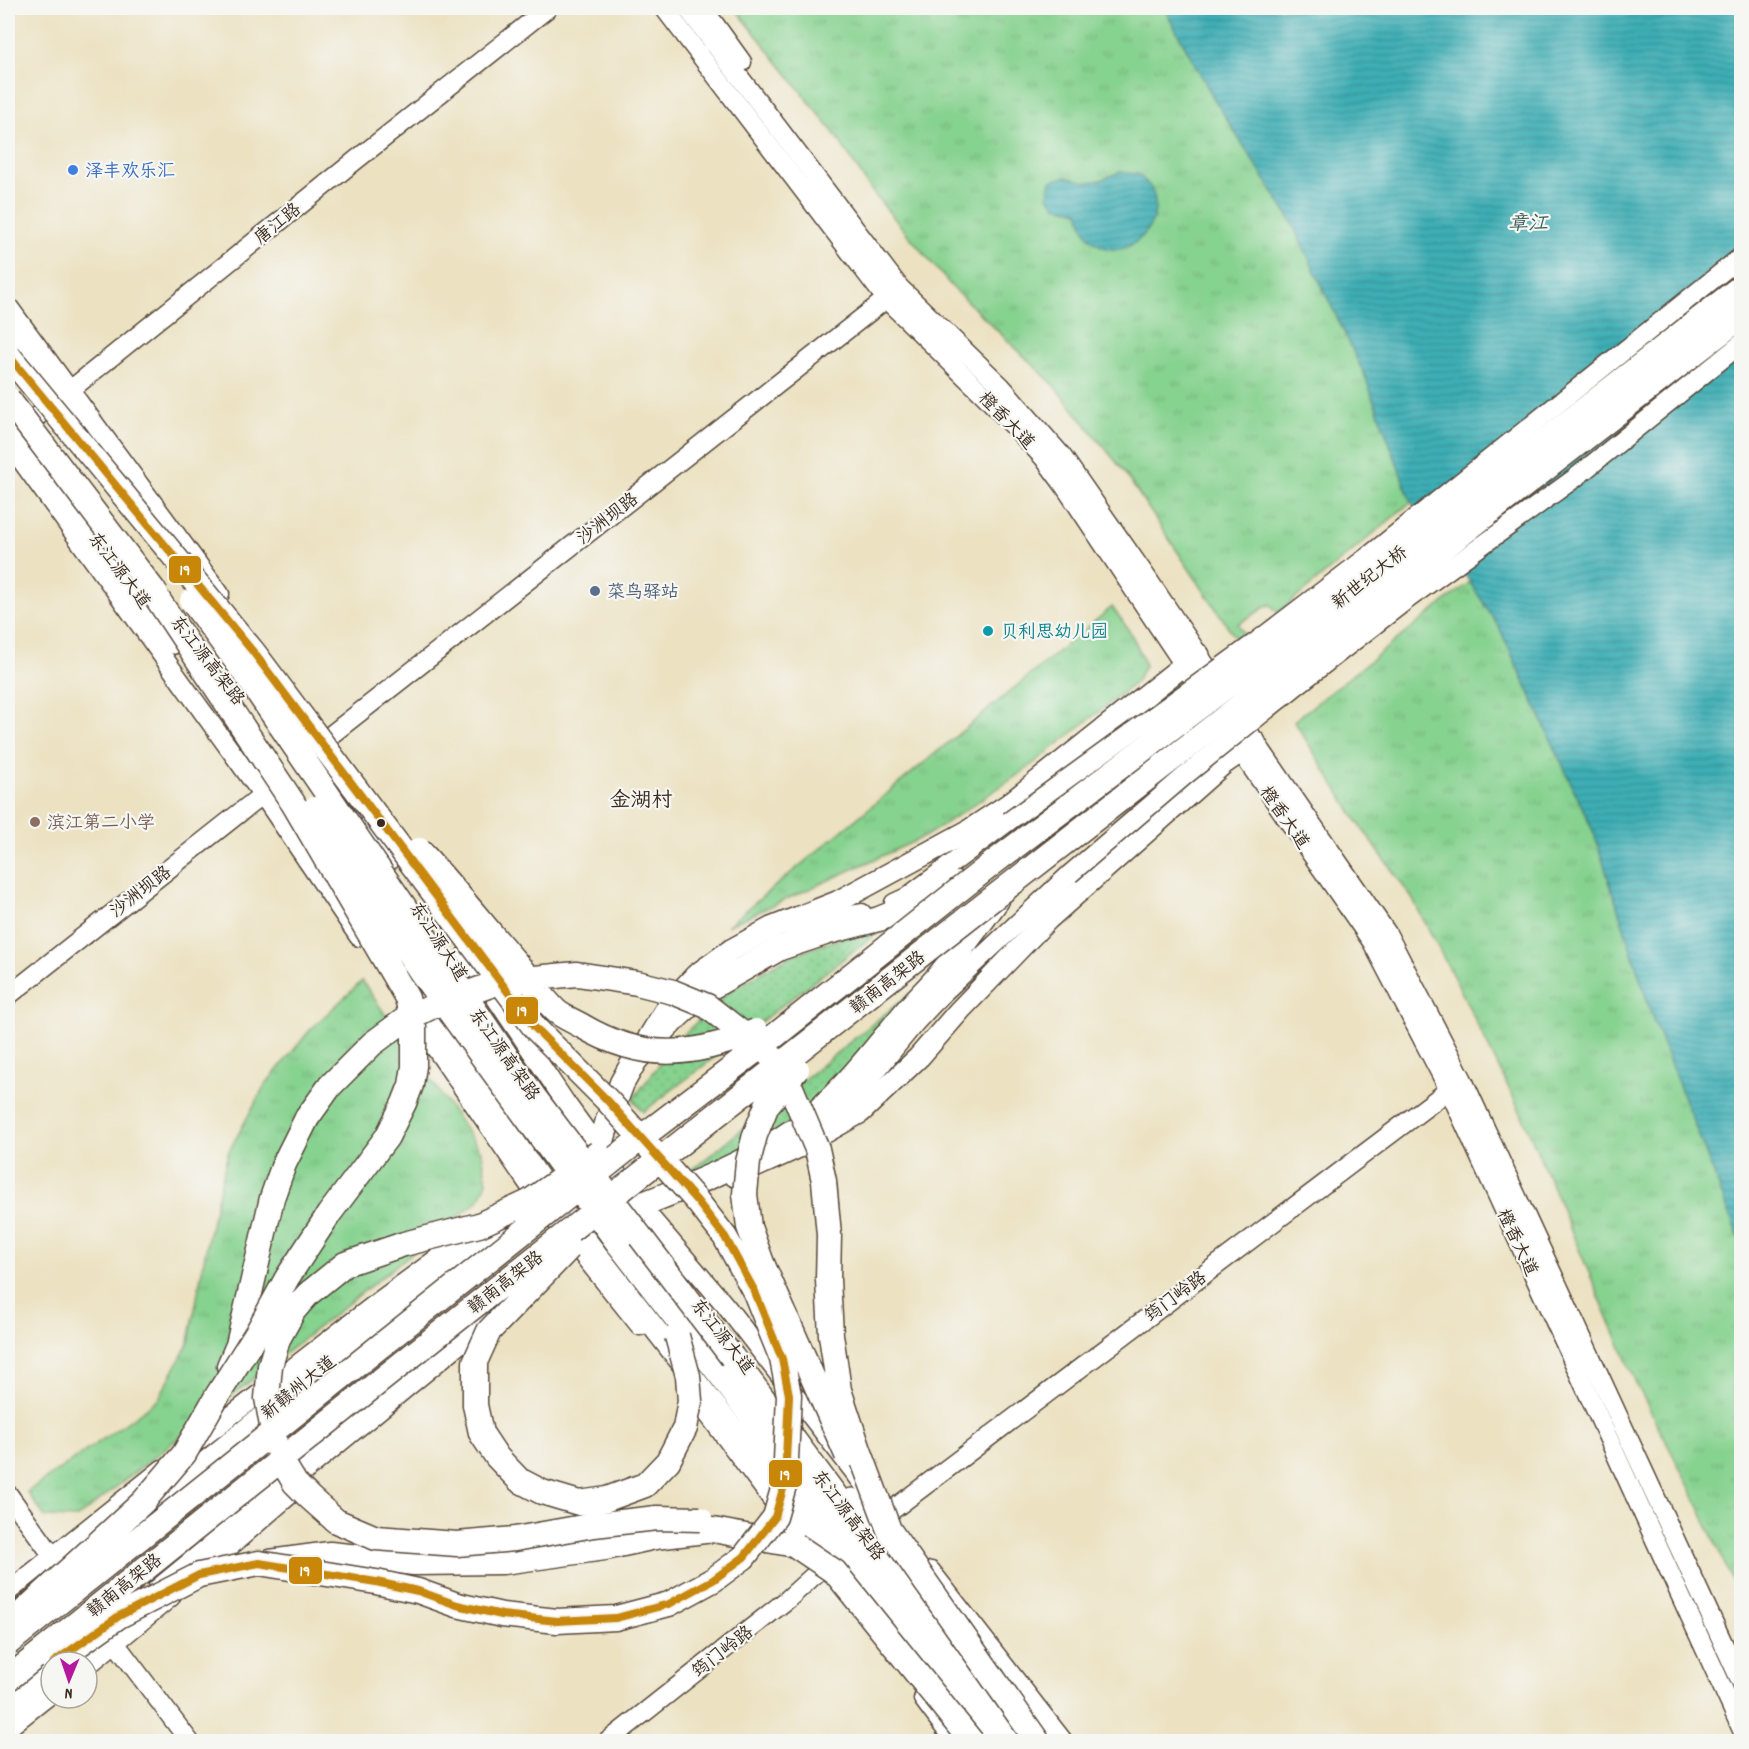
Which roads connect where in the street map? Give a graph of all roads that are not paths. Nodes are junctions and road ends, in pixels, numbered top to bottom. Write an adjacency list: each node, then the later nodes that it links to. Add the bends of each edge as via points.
1 (548, 8): 15 (street, 唐江路)
2 (664, 8): 9 (street, 橙香大道)
3 (687, 8): 5 (street, 橙香大道)
4 (703, 8): 5 (street)
5 (807, 165): 8 (street, 橙香大道)
6 (1742, 256): 25 (street, bridge, via 1371,554 907,897 868,912 827,919 772,936)
7 (1742, 286): 23 (highway, 新世纪大桥, bridge, via 1381,569)
8 (900, 288): 9 (street, 沙洲坝路); 19 (street, 橙香大道, via 1001,386 1062,456)
9 (886, 299): 19 (street, 橙香大道, via 1042,457); 20 (street, 沙洲坝路)
10 (8, 306): 15 (street)
11 (1742, 316): 24 (highway, 新世纪大桥, bridge)
12 (8, 327): 15 (main road, 东江源大道)
13 (1742, 343): 32 (street, bridge, via 1575,478 1408,599 1187,774 1070,874 943,993 855,1097 776,1153)
14 (8, 355): 20 (highway, bridge, via 254,653); 66 (highway, 东江源高架路, bridge, via 240,666 534,1097)
15 (64, 394): 17 (street, 唐江路); 20 (main road, 东江源大道)
16 (8, 399): 18 (highway, 东江源高架路, bridge)
17 (10, 433): 22 (main road, 东江源大道, via 208,689)
18 (147, 584): 35 (highway, 东江源高架路, bridge, via 226,677 421,972); 37 (highway, bridge, via 293,803 407,998 414,1027 411,1085 387,1137 286,1278)
19 (1192, 660): 21 (street, 橙香大道); 25 (main road, via 1009,804 968,831 837,902 771,928)
20 (320, 744): 23 (highway, bridge, via 450,884 556,1011 625,1047 653,1052 709,1046 766,1027); 31 (main road, 东江源大道, via 494,1024); 43 (highway, bridge, via 535,1028 608,1101 724,1237 755,1292 782,1359 789,1395 785,1482 775,1517 744,1557 713,1580 669,1604 616,1618 556,1621 502,1615 376,1582)
21 (1248, 747): 30 (street, 橙香大道, via 1372,942); 32 (main road, via 1223,764 1048,919 952,1018 920,1057 861,1112 799,1147)
22 (267, 791): 26 (street, 沙洲坝路); 33 (main road, 东江源大道)
23 (993, 863): 27 (highway, 赣南高架路, bridge); 29 (highway, via 939,895 879,919 780,948 738,971 706,990)
24 (1005, 890): 28 (highway, 赣南高架路, bridge); 34 (highway, via 937,978 823,1108 744,1161); 39 (highway, bridge, via 807,1059 766,1105 748,1162 745,1194 749,1227 762,1263 842,1447)
25 (696, 975): 29 (main road, via 669,1004)
26 (8, 996)
27 (772, 1038): 40 (highway, bridge, via 678,1096 529,1202 479,1225 345,1264 294,1310 278,1339 267,1398 275,1443 296,1483 336,1521 376,1538 457,1544 668,1518 736,1524); 47 (highway, 赣南高架路, bridge)
28 (802, 1049): 35 (highway, bridge, via 678,1166 563,1253 489,1331 475,1362 474,1405 482,1433 497,1457 519,1480 579,1503 645,1485 668,1461 686,1428 688,1376 677,1336); 53 (highway, 赣南高架路, bridge, via 332,1418)
29 (635, 1060): 31 (main road, via 622,1083)
30 (1456, 1084): 39 (street, 筠门岭路); 54 (street, 橙香大道); 60 (street, 橙香大道)
31 (598, 1156): 33 (main road, 新赣州大道); 34 (main road, 东江源大道)
32 (694, 1191): 34 (street)
33 (542, 1197): 36 (main road, 东江源大道); 41 (street, via 379,1301); 45 (main road, 新赣州大道, via 428,1283)
34 (634, 1208): 36 (main road); 39 (street, via 725,1305); 67 (main road, 东江源大道, via 714,1325 963,1636)
35 (618, 1243): 65 (highway, 东江源高架路, bridge)
36 (582, 1246): 42 (main road, 东江源大道); 48 (street); 50 (main road, via 465,1336)
37 (217, 1396): 39 (highway, bridge, via 238,1345 269,1210 284,1164 324,1094 372,1044 403,1021 435,1005 502,981 577,974 637,983 707,1006 738,1029 770,1055 803,1112 824,1180 831,1335 839,1390); 46 (highway, bridge, via 184,1454 143,1502)
38 (8, 1494): 41 (street)
39 (888, 1522): 67 (highway, bridge); 68 (street)
40 (795, 1545): 43 (highway, bridge, via 712,1530 503,1562 414,1563 330,1554); 64 (highway, bridge, via 835,1572)
41 (52, 1555): 44 (street)
42 (829, 1562): 62 (street, 筠门岭路); 63 (street); 64 (main road, 东江源大道)
43 (259, 1563): 49 (highway, bridge, via 199,1575 119,1617)
44 (8, 1592)
45 (8, 1621)
46 (8, 1626)
47 (8, 1643)
48 (116, 1644): 51 (street); 61 (street)
49 (71, 1650)
50 (83, 1650)
51 (99, 1657)
52 (39, 1672): 56 (highway)
53 (8, 1679)
54 (1742, 1684)
55 (39, 1685): 58 (main road)
56 (8, 1695)
57 (39, 1703): 59 (street)
58 (8, 1710)
59 (8, 1728)
60 (1742, 1730)
61 (190, 1742)
62 (607, 1742)
63 (955, 1742)
64 (971, 1742)
65 (993, 1742)
66 (1019, 1742)
67 (1040, 1742)
68 (1064, 1742)

